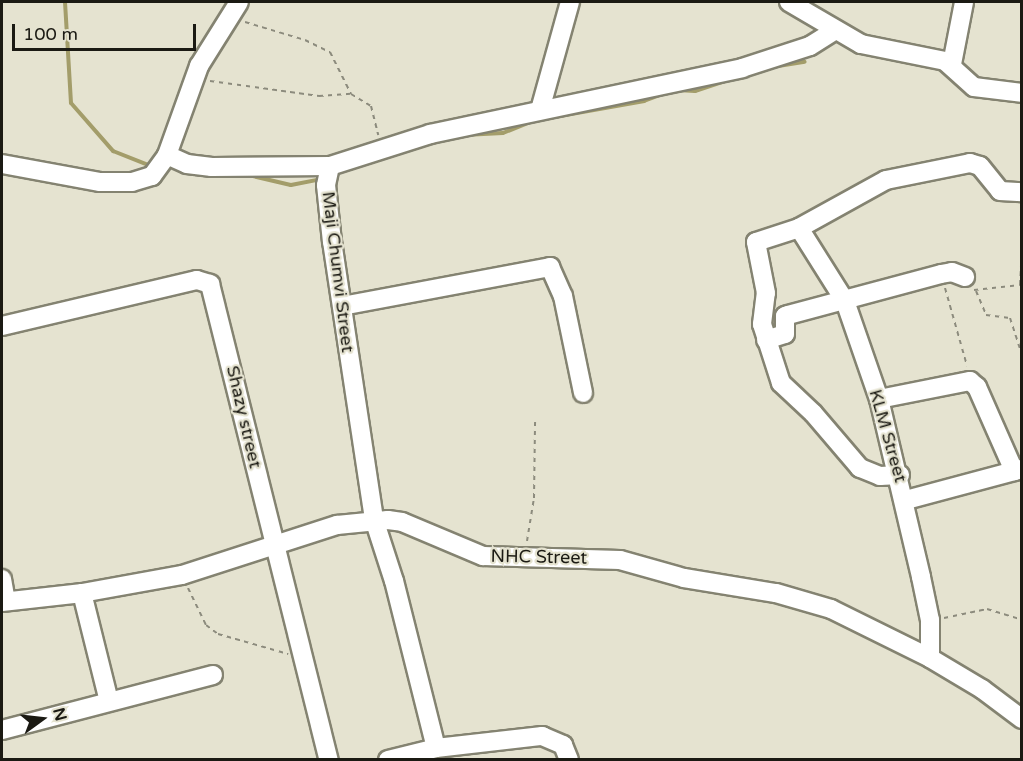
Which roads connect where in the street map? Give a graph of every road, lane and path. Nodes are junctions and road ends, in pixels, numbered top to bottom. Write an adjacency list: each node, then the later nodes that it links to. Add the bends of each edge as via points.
1 (570, 2): 10 (street)
2 (789, 2): 5 (street)
3 (964, 2): 6 (street)
4 (228, 5): 7 (street); 9 (path, via 249,24 305,40 330,52)
5 (834, 31): 6 (street, via 861,44); 10 (street, Maji Chumvi Street, via 810,46 742,68)
6 (952, 64): 8 (street, via 974,87)
7 (193, 78): 9 (path, via 309,95); 12 (street)
8 (1022, 93)
9 (351, 94): 11 (path, via 371,106)
10 (540, 110): 11 (street, Maji Chumvi Street)
11 (381, 148): 14 (street, Maji Chumvi Street)
12 (167, 155): 13 (street, via 152,176 115,183); 14 (street, via 181,162 212,167)
13 (2, 164)
14 (330, 166): 23 (street, Maji Chumvi Street, via 326,185)
15 (1022, 192): 16 (street, via 1000,191 980,166 970,163 886,180)
16 (800, 228): 21 (street, via 756,242); 22 (street, KLM Street)
17 (1022, 248): 20 (path, via 1020,285)
18 (941, 274): 19 (street, via 952,272); 22 (street); 28 (path)
19 (965, 277): 20 (path)
20 (976, 291): 27 (path, via 986,315 1010,318)
21 (766, 293): 24 (street); 26 (street, via 761,315)
22 (845, 301): 24 (street); 30 (street, KLM Street)
23 (342, 306): 29 (street, via 550,267 563,296); 35 (street, Maji Chumvi Street)
24 (785, 316): 26 (street, via 785,334)
25 (2, 326): 36 (street, Shazy street, via 207,281 237,381)
26 (766, 340): 33 (street, via 781,382 813,413 850,459 879,476)
27 (1022, 355)
28 (970, 381): 30 (street); 32 (street, via 977,387)
29 (583, 393)
30 (879, 399): 33 (street, KLM Street)
31 (535, 422): 37 (path, via 534,498)
32 (1018, 470): 34 (street)
33 (900, 475): 34 (street, KLM Street)
34 (906, 500): 42 (street, KLM Street)
35 (374, 519): 36 (street, NHC Street, via 337,525); 37 (street, NHC Street, via 402,522 483,556); 50 (street, Maji Chumvi Street, via 394,581)
36 (274, 545): 38 (street, NHC Street); 45 (street, Shazy street)
37 (524, 556): 44 (street, NHC Street, via 620,560 684,578 776,593 831,609)
38 (182, 575): 40 (street, NHC Street); 45 (path, via 201,617 218,634)
39 (2, 579): 41 (street)
40 (82, 593): 41 (street, NHC Street); 47 (street)
41 (4, 601)
42 (930, 620): 43 (path, via 987,609); 44 (street, KLM Street)
43 (1022, 620)
44 (930, 658): 48 (street, NHC Street)
45 (304, 660): 52 (street, Shazy street)
46 (213, 675): 47 (street)
47 (110, 701): 49 (street)
48 (1022, 719)
49 (2, 730)
50 (436, 748): 51 (street); 53 (street)
51 (464, 752): 54 (street, via 542,736 563,745)
52 (329, 759)
53 (388, 759)
54 (569, 759)

